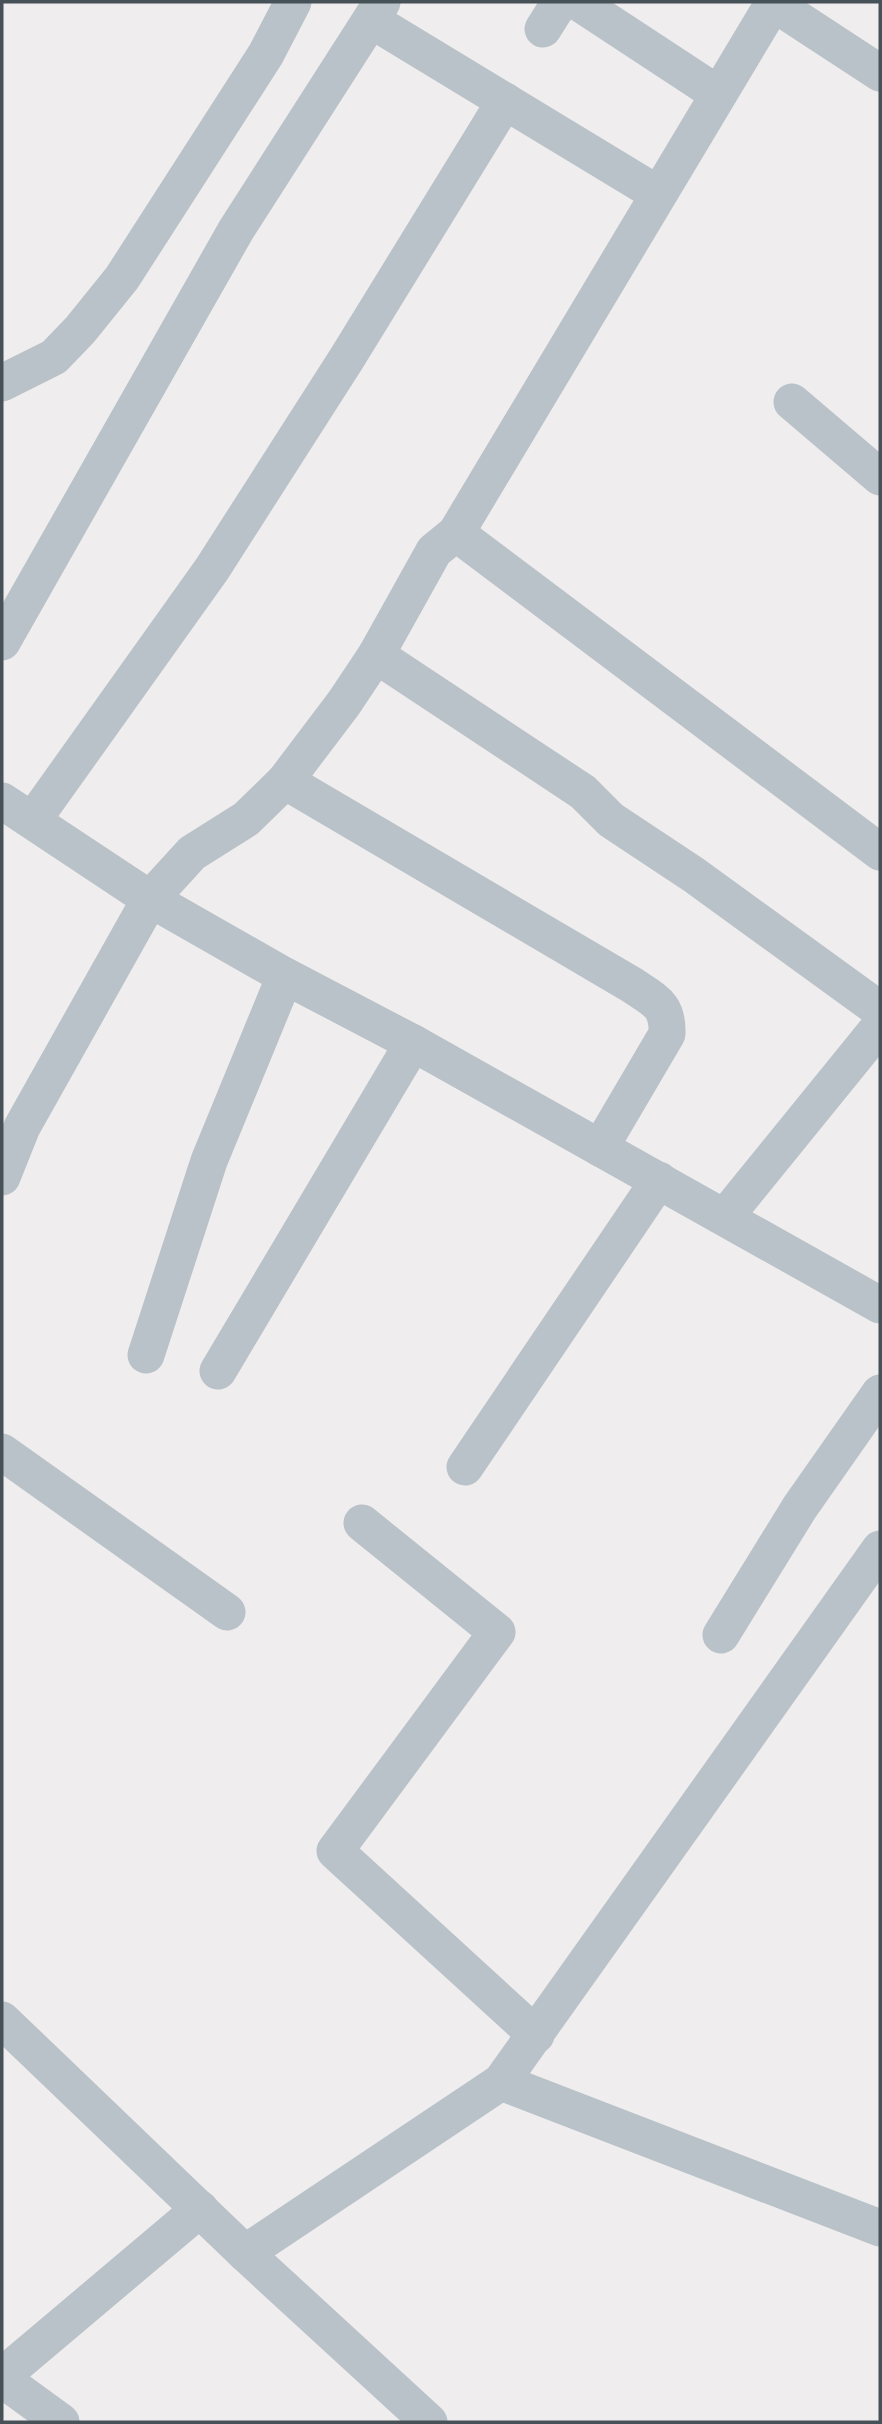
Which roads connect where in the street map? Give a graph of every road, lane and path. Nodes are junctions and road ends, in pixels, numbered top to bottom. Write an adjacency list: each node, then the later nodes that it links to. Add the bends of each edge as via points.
1 (293, 2): 9 (street, via 266,54 122,278 54,357)
2 (578, 2): 6 (street)
3 (768, 4): 5 (street); 6 (street)
4 (377, 11): 7 (street); 13 (street, via 236,230)
5 (880, 73)
6 (718, 94): 8 (street)
7 (505, 101): 8 (street); 17 (street, via 212,569)
8 (659, 194): 12 (street)
9 (2, 383)
10 (792, 402): 11 (street)
11 (880, 477)
12 (456, 533): 14 (street, via 435,551); 18 (street)
13 (2, 642)
14 (376, 655): 15 (street); 21 (street, via 583,792 611,820)
15 (285, 781): 19 (street, via 246,819 192,853); 24 (street, via 658,1003 668,1017 667,1034)
16 (2, 801): 17 (street)
17 (33, 820): 19 (street)
18 (880, 852)
19 (150, 899): 20 (street); 25 (street, via 22,1127)
20 (285, 976): 23 (street); 29 (street, via 209,1161)
21 (880, 1010)
22 (880, 1026): 27 (street)
23 (413, 1043): 24 (street); 30 (street)
24 (600, 1148): 26 (street)
25 (2, 1177)
26 (659, 1180): 27 (street); 33 (street)
27 (725, 1217): 28 (street)
28 (874, 1289)
29 (146, 1355)
30 (218, 1371)
31 (880, 1393): 37 (street, via 800,1507)
32 (2, 1452): 36 (street)
33 (466, 1467)
34 (362, 1523): 39 (street, via 497,1632 335,1851)
35 (880, 1549): 39 (street)
36 (227, 1612)
37 (721, 1635)
38 (2, 2020): 41 (street)
39 (536, 2035): 40 (street)
40 (500, 2082): 42 (street); 43 (street)
41 (200, 2209): 43 (street); 44 (street)
42 (880, 2228)
43 (245, 2253): 46 (street)
44 (2, 2377): 45 (street)
45 (61, 2422)
46 (429, 2422)

